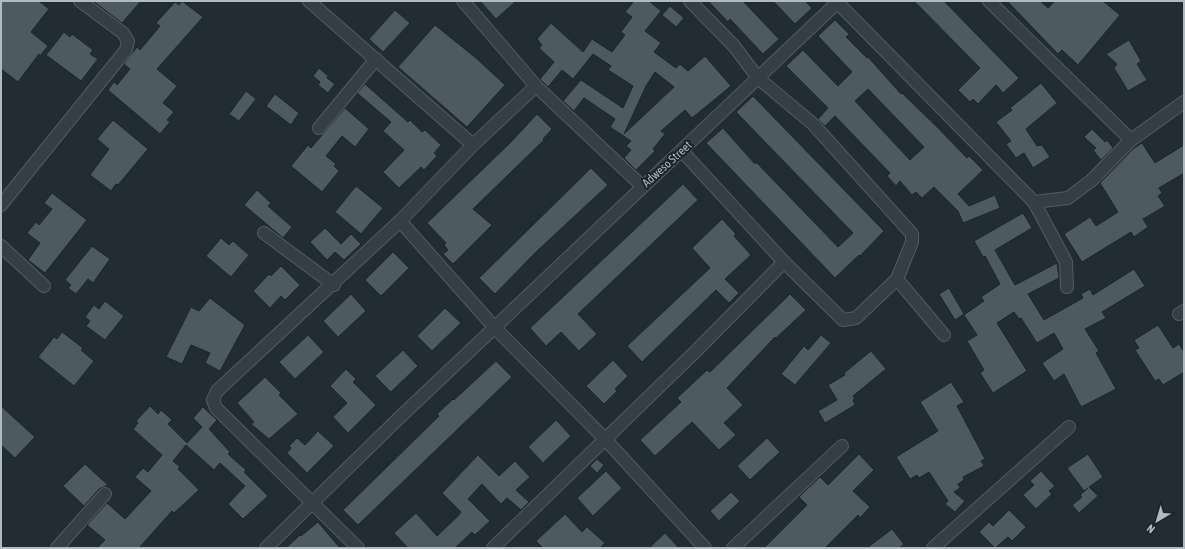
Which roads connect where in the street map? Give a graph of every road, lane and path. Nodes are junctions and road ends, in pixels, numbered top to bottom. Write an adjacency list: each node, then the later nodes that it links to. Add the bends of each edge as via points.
1 (80, 1): 17 (street, via 123,33 128,41 126,50)
2 (309, 1): 7 (street)
3 (463, 1): 9 (street)
4 (690, 1): 8 (street, via 734,46)
5 (989, 1): 12 (street)
6 (838, 2): 8 (street, Adweso Street); 16 (street)
7 (376, 59): 11 (street); 13 (street)
8 (758, 78): 14 (street, Adweso Street); 22 (street, via 813,124 912,234 912,242)
9 (536, 86): 13 (street); 15 (street)
10 (1184, 102): 12 (street)
11 (319, 128)
12 (1131, 140): 16 (street, via 1092,180 1068,198)
13 (472, 145): 18 (street)
14 (682, 151): 15 (street, Adweso Street); 21 (street)
15 (642, 186): 26 (street, Adweso Street)
16 (1034, 202): 25 (street, via 1066,262)
17 (1, 205)
18 (400, 221): 23 (street); 26 (street)
19 (264, 233): 23 (street)
20 (1, 246): 24 (street)
21 (784, 262): 22 (street, via 843,320 856,318); 29 (street)
22 (897, 279): 27 (street)
23 (334, 285): 32 (street, via 218,392 213,400 216,408)
24 (44, 286)
25 (1067, 287)
26 (495, 328): 29 (street); 32 (street, Adweso Street)
27 (944, 335)
28 (1069, 427): 39 (street)
29 (605, 439): 36 (street); 37 (street)
30 (842, 446): 38 (street)
31 (105, 494): 33 (street)
32 (312, 503): 34 (street, Adweso Street); 35 (street)
33 (57, 548)
34 (266, 548)
35 (358, 548)
36 (493, 548)
37 (705, 548)
38 (733, 548)
39 (933, 548)

